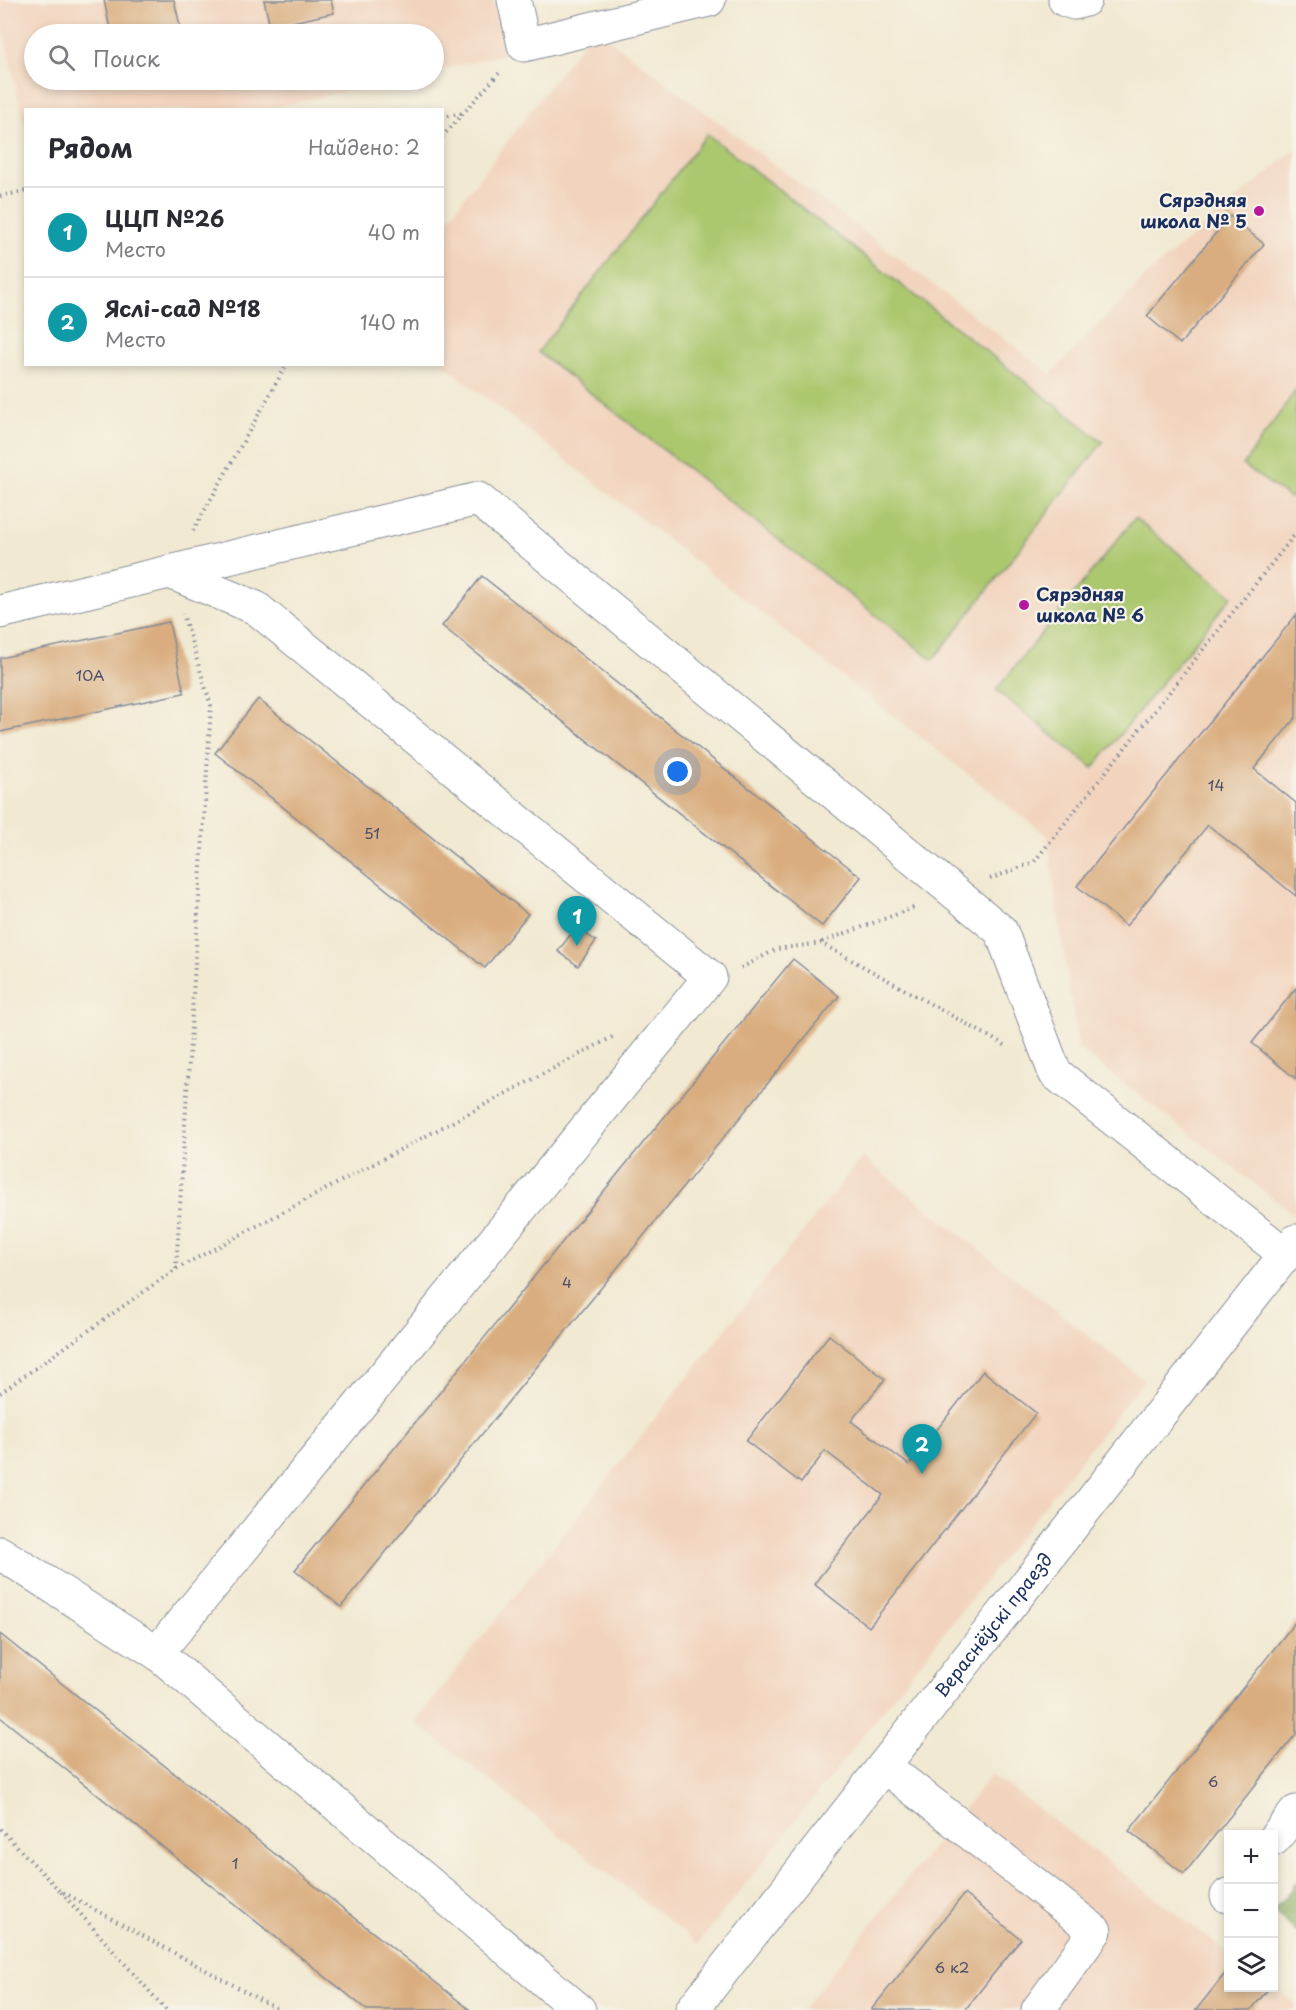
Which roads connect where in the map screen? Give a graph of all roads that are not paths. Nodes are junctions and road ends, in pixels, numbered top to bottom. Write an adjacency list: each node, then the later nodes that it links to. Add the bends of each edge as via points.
1 (514, 0): 2 (street, via 524,45)
2 (709, 0)
3 (1065, 0): 4 (street)
4 (1085, 0)
5 (170, 572): 6 (street); 7 (street, via 478,499 1001,931 1055,1073); 9 (street, via 256,608 711,977)
6 (0, 612)
7 (1291, 1248): 10 (street, Вераснёўскі праезд)
8 (0, 1553): 9 (street)
9 (157, 1653): 13 (street)
10 (884, 1766): 14 (street, Вераснёўскі праезд); 15 (street, via 1095,1931)
11 (1296, 1812): 12 (street)
12 (1278, 1834)
13 (579, 2010)
14 (692, 2010)
15 (1038, 2010)

